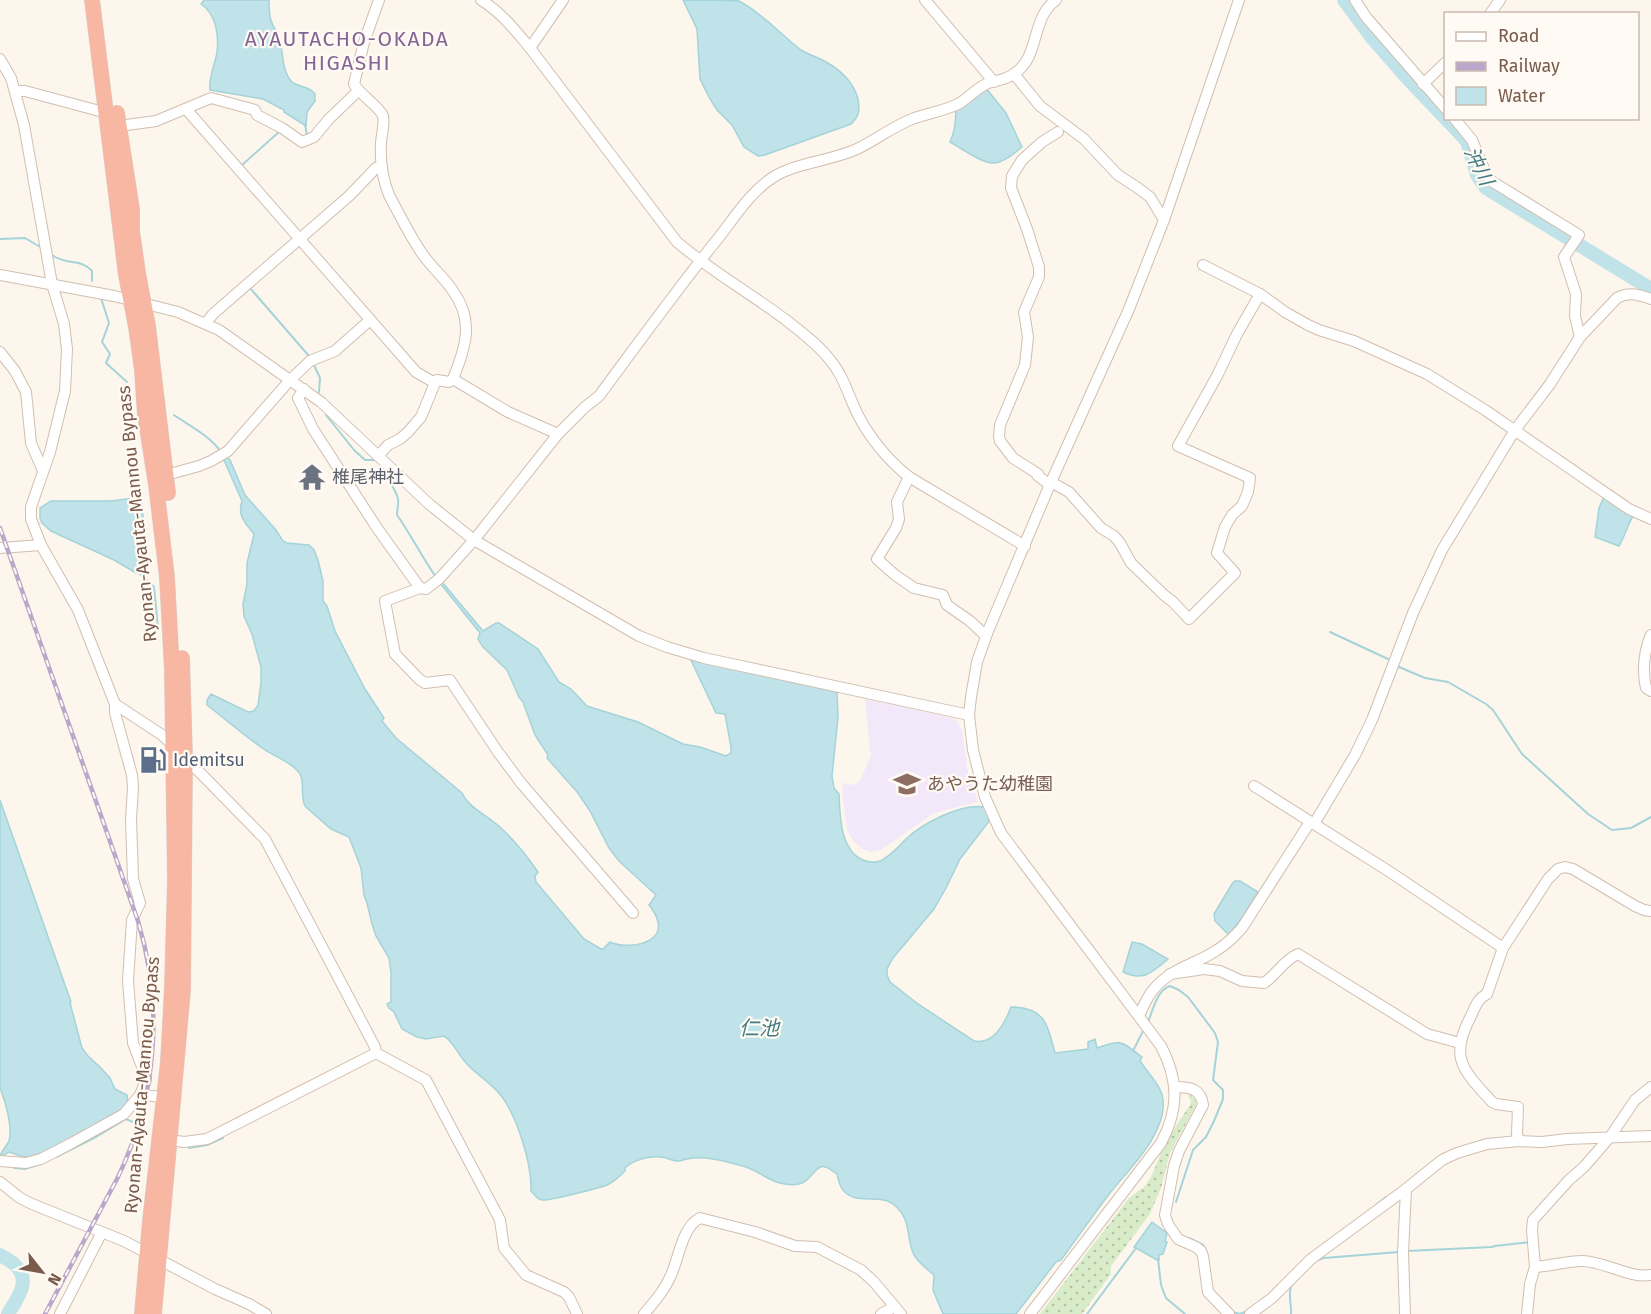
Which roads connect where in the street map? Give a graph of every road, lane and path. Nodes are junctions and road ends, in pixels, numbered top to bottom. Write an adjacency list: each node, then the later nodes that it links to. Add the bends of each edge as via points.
1 (92, 0): 20 (highway, Ryonan-Ayauta-Mannou Bypass)
2 (102, 0): 22 (highway, Ryonan-Ayauta-Mannou Bypass)
3 (379, 0): 17 (street, via 361,52 354,84)
4 (481, 0): 10 (street, via 494,8)
5 (563, 0): 10 (street)
6 (925, 0): 14 (street)
7 (1056, 0): 13 (street, via 1041,19 1026,62)
8 (1239, 0): 25 (street)
9 (1355, 0): 15 (street)
10 (530, 48): 27 (street, via 677,242)
11 (0, 59): 16 (street)
12 (1444, 65): 15 (street)
13 (1014, 74): 14 (street); 25 (street, via 1040,106 1084,139 1118,175 1150,197)
14 (994, 82): 27 (street, via 960,102 887,130 857,149 778,174 763,184)
15 (1423, 84): 18 (street)
16 (15, 91): 20 (street); 30 (street)
17 (358, 91): 19 (street, via 314,137 302,141 257,116 255,110 211,98); 24 (street, via 383,116)
18 (1444, 107)
19 (186, 109): 22 (street, via 156,121); 26 (street)
20 (107, 113): 33 (highway, Ryonan-Ayauta-Mannou Bypass, via 126,275)
21 (1456, 120): 36 (street, via 1472,140 1493,182 1579,235 1564,257 1576,294 1575,316)
22 (119, 126): 33 (highway, Ryonan-Ayauta-Mannou Bypass, via 132,209)
23 (1058, 132): 48 (street, via 1022,160 1012,176 1011,188 1039,267 1039,277 1024,312 1028,337 1025,366 999,436 1013,458)
24 (382, 167): 26 (street, via 376,168); 38 (street, via 389,195 421,252 460,303 467,334)
25 (1164, 220): 48 (street)
26 (300, 239): 34 (street); 35 (street)
27 (700, 262): 43 (street, via 599,396); 47 (street, via 759,300 831,360 877,445)
28 (1203, 265): 31 (street)
29 (0, 275): 30 (street)
30 (52, 284): 33 (street); 45 (street, via 64,324 65,392)
31 (1260, 294): 42 (street, via 1308,325 1427,374); 48 (street, via 1178,446 1250,478 1242,506 1228,521 1217,553 1235,573 1189,620 1131,563 1114,536 1101,528 1069,492)
32 (1651, 300): 36 (street, via 1636,294 1622,295)
33 (137, 302): 35 (street); 46 (highway, Ryonan-Ayauta-Mannou Bypass, via 148,326); 60 (highway, Ryonan-Ayauta-Mannou Bypass, via 145,415 167,577)
34 (370, 320): 39 (street, via 335,351 310,361); 40 (street, via 416,372)
35 (206, 323): 39 (street)
36 (1580, 337): 42 (street)
37 (0, 352): 45 (street, via 26,392 31,443)
38 (453, 379): 40 (street); 43 (street, via 508,412)
39 (290, 380): 41 (street); 46 (street, via 223,454)
40 (435, 382): 44 (street, via 421,417)
41 (304, 389): 44 (street); 54 (street, via 298,398 313,429)
42 (1515, 430): 49 (street, via 1629,509); 63 (street, via 1442,550 1372,720)
43 (558, 434): 50 (street)
44 (378, 456): 50 (street)
45 (43, 471): 51 (street, via 31,507 31,519)
46 (166, 475): 61 (highway, Ryonan-Ayauta-Mannou Bypass, via 182,659)
47 (909, 477): 52 (street); 56 (street, via 897,502 896,528 877,559 914,588 943,595 947,605)
48 (1051, 483): 52 (street)
49 (1651, 519)
50 (474, 540): 54 (street, via 438,580 426,589); 59 (street, via 629,630 667,647)
51 (41, 545): 53 (street); 58 (street, via 78,609)
52 (1025, 546): 56 (street)
53 (0, 548)
54 (420, 588): 65 (street, via 386,601 395,654 425,683 450,680 521,783)
55 (1651, 635): 57 (street, via 1644,679)
56 (986, 636): 59 (street, via 977,662)
57 (1651, 691)
58 (115, 704): 60 (street); 73 (street, via 134,788 133,879 140,903 132,920 128,981 133,1043 146,1077)
59 (969, 715): 68 (street, via 976,766 1001,833)
60 (174, 746): 61 (street); 74 (highway, Ryonan-Ayauta-Mannou Bypass, via 172,988)
61 (185, 758): 70 (street, via 265,839); 78 (highway, Ryonan-Ayauta-Mannou Bypass, via 183,990)
62 (1254, 786): 63 (street)
63 (1312, 823): 66 (street); 67 (street, via 1232,939)
64 (1651, 911): 66 (street, via 1565,867 1548,879)
65 (633, 913)
66 (1503, 948): 69 (street, via 1487,994 1481,997)
67 (1170, 974): 68 (street, via 1152,991); 69 (street, via 1204,969 1242,981 1264,983 1298,954 1427,1034)
68 (1140, 1018): 71 (street, via 1169,1061)
69 (1460, 1043): 77 (street, via 1461,1060 1468,1075 1492,1102 1518,1107)
70 (376, 1053): 78 (street, via 207,1139); 91 (street, via 426,1080 501,1220 504,1248 526,1275 564,1292)
71 (1175, 1087): 94 (street, via 1172,1117 1161,1143); 95 (street, via 1194,1089 1203,1105 1174,1166 1168,1224 1178,1239 1201,1251 1208,1292)
72 (1651, 1087): 76 (street, via 1635,1100)
73 (140, 1095): 74 (street); 79 (street, via 117,1119 41,1159 26,1163)
74 (164, 1097): 83 (highway, Ryonan-Ayauta-Mannou Bypass)
75 (1651, 1136): 76 (street)
76 (1610, 1137): 77 (street, via 1542,1142); 84 (street, via 1533,1220)
77 (1519, 1138): 81 (street, via 1442,1160)
78 (170, 1140): 83 (highway, Ryonan-Ayauta-Mannou Bypass)
79 (0, 1161)
80 (0, 1182): 82 (street, via 32,1204)
81 (1407, 1189): 96 (street, via 1311,1259); 97 (street)
82 (102, 1232): 83 (street); 87 (street)
83 (154, 1256): 88 (highway, Ryonan-Ayauta-Mannou Bypass); 89 (highway, Ryonan-Ayauta-Mannou Bypass); 90 (street)
84 (1535, 1267): 85 (street, via 1582,1261 1636,1276); 98 (street)
85 (1651, 1275)
86 (898, 1311): 92 (street, via 861,1270 817,1247 795,1246 700,1218 688,1229 662,1293); 93 (street)
87 (60, 1314)
88 (142, 1314)
89 (154, 1314)
90 (266, 1314)
91 (578, 1314)
92 (644, 1314)
93 (881, 1314)
94 (1030, 1314)
95 (1229, 1314)
96 (1250, 1314)
97 (1405, 1314)
98 (1527, 1314)

